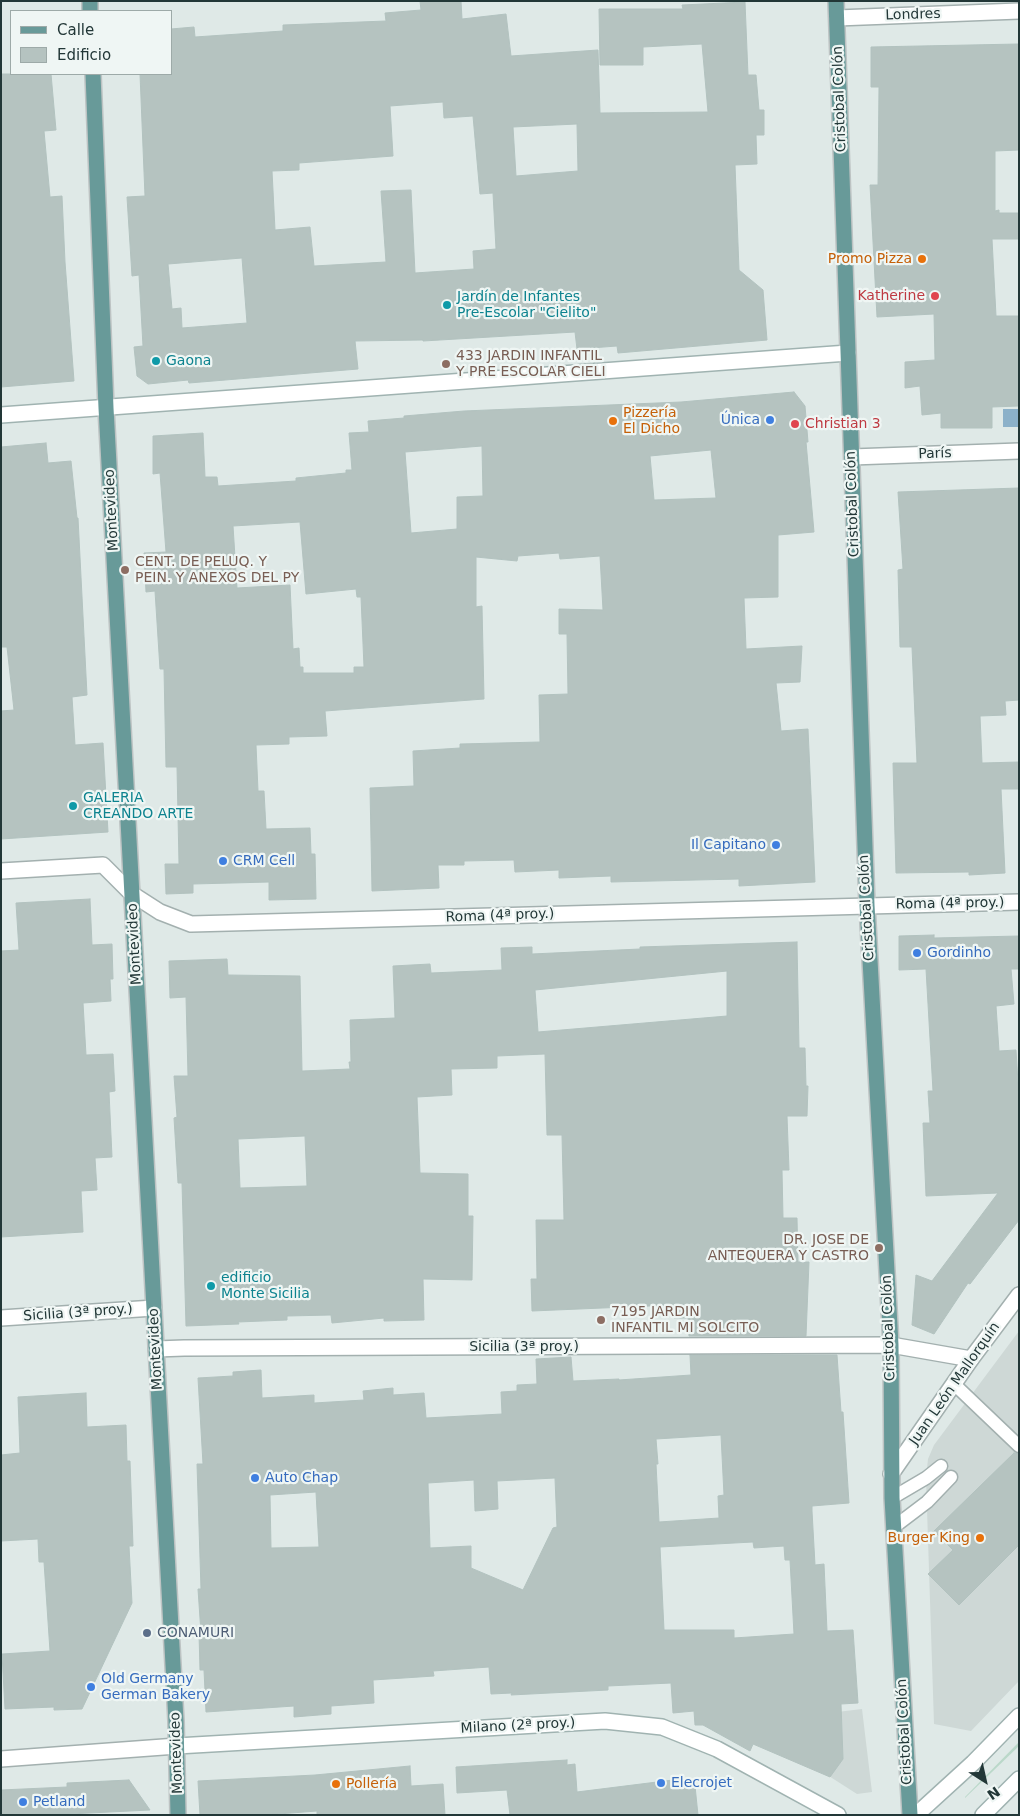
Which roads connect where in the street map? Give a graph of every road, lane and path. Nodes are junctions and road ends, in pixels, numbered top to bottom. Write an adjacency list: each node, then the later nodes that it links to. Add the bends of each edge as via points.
1 (836, 1): 3 (main road, Cristobal Colón)
2 (1019, 11): 3 (street, Londres)
3 (837, 18): 5 (main road, Cristobal Colón)
4 (93, 75): 6 (main road, Montevideo)
5 (848, 353): 6 (street); 9 (main road, Cristobal Colón)
6 (106, 408): 7 (street); 11 (main road, Montevideo)
7 (1, 415)
8 (1019, 451): 9 (street, París)
9 (852, 457): 13 (main road, Cristobal Colón)
10 (1, 871): 11 (street, Roma (4ª proy.), via 103,865)
11 (132, 894): 13 (street, Roma (4ª proy.), via 160,912 191,924); 15 (main road, Montevideo)
12 (1019, 902): 13 (street, Roma (4ª proy.))
13 (866, 905): 17 (main road, Cristobal Colón)
14 (1019, 1295): 19 (street, Juan León Mallorquín)
15 (154, 1308): 16 (street, Sicilia (3ª proy.)); 18 (main road, Montevideo)
16 (1, 1318)
17 (891, 1345): 18 (street, Sicilia (3ª proy.)); 19 (street, Sicilia (3ª proy.)); 23 (main road, Cristobal Colón)
18 (156, 1349): 28 (main road, Montevideo)
19 (971, 1359): 20 (street, Juan León Mallorquín)
20 (954, 1384): 21 (lane); 23 (street, Juan León Mallorquín)
21 (1019, 1446)
22 (941, 1466): 25 (lane)
23 (891, 1474): 25 (main road, Cristobal Colón)
24 (951, 1477): 26 (lane, via 927,1502)
25 (892, 1498): 26 (main road, Cristobal Colón)
26 (894, 1527): 34 (main road, Cristobal Colón)
27 (1019, 1716): 35 (street)
28 (177, 1746): 29 (street, Milano (2ª proy.)); 32 (main road, Montevideo); 33 (street, Milano (2ª proy.), via 605,1722 662,1727 717,1749)
29 (1, 1759)
30 (1019, 1778): 31 (street)
31 (987, 1814)
32 (178, 1815)
33 (838, 1815)
34 (910, 1815)
35 (916, 1815)

